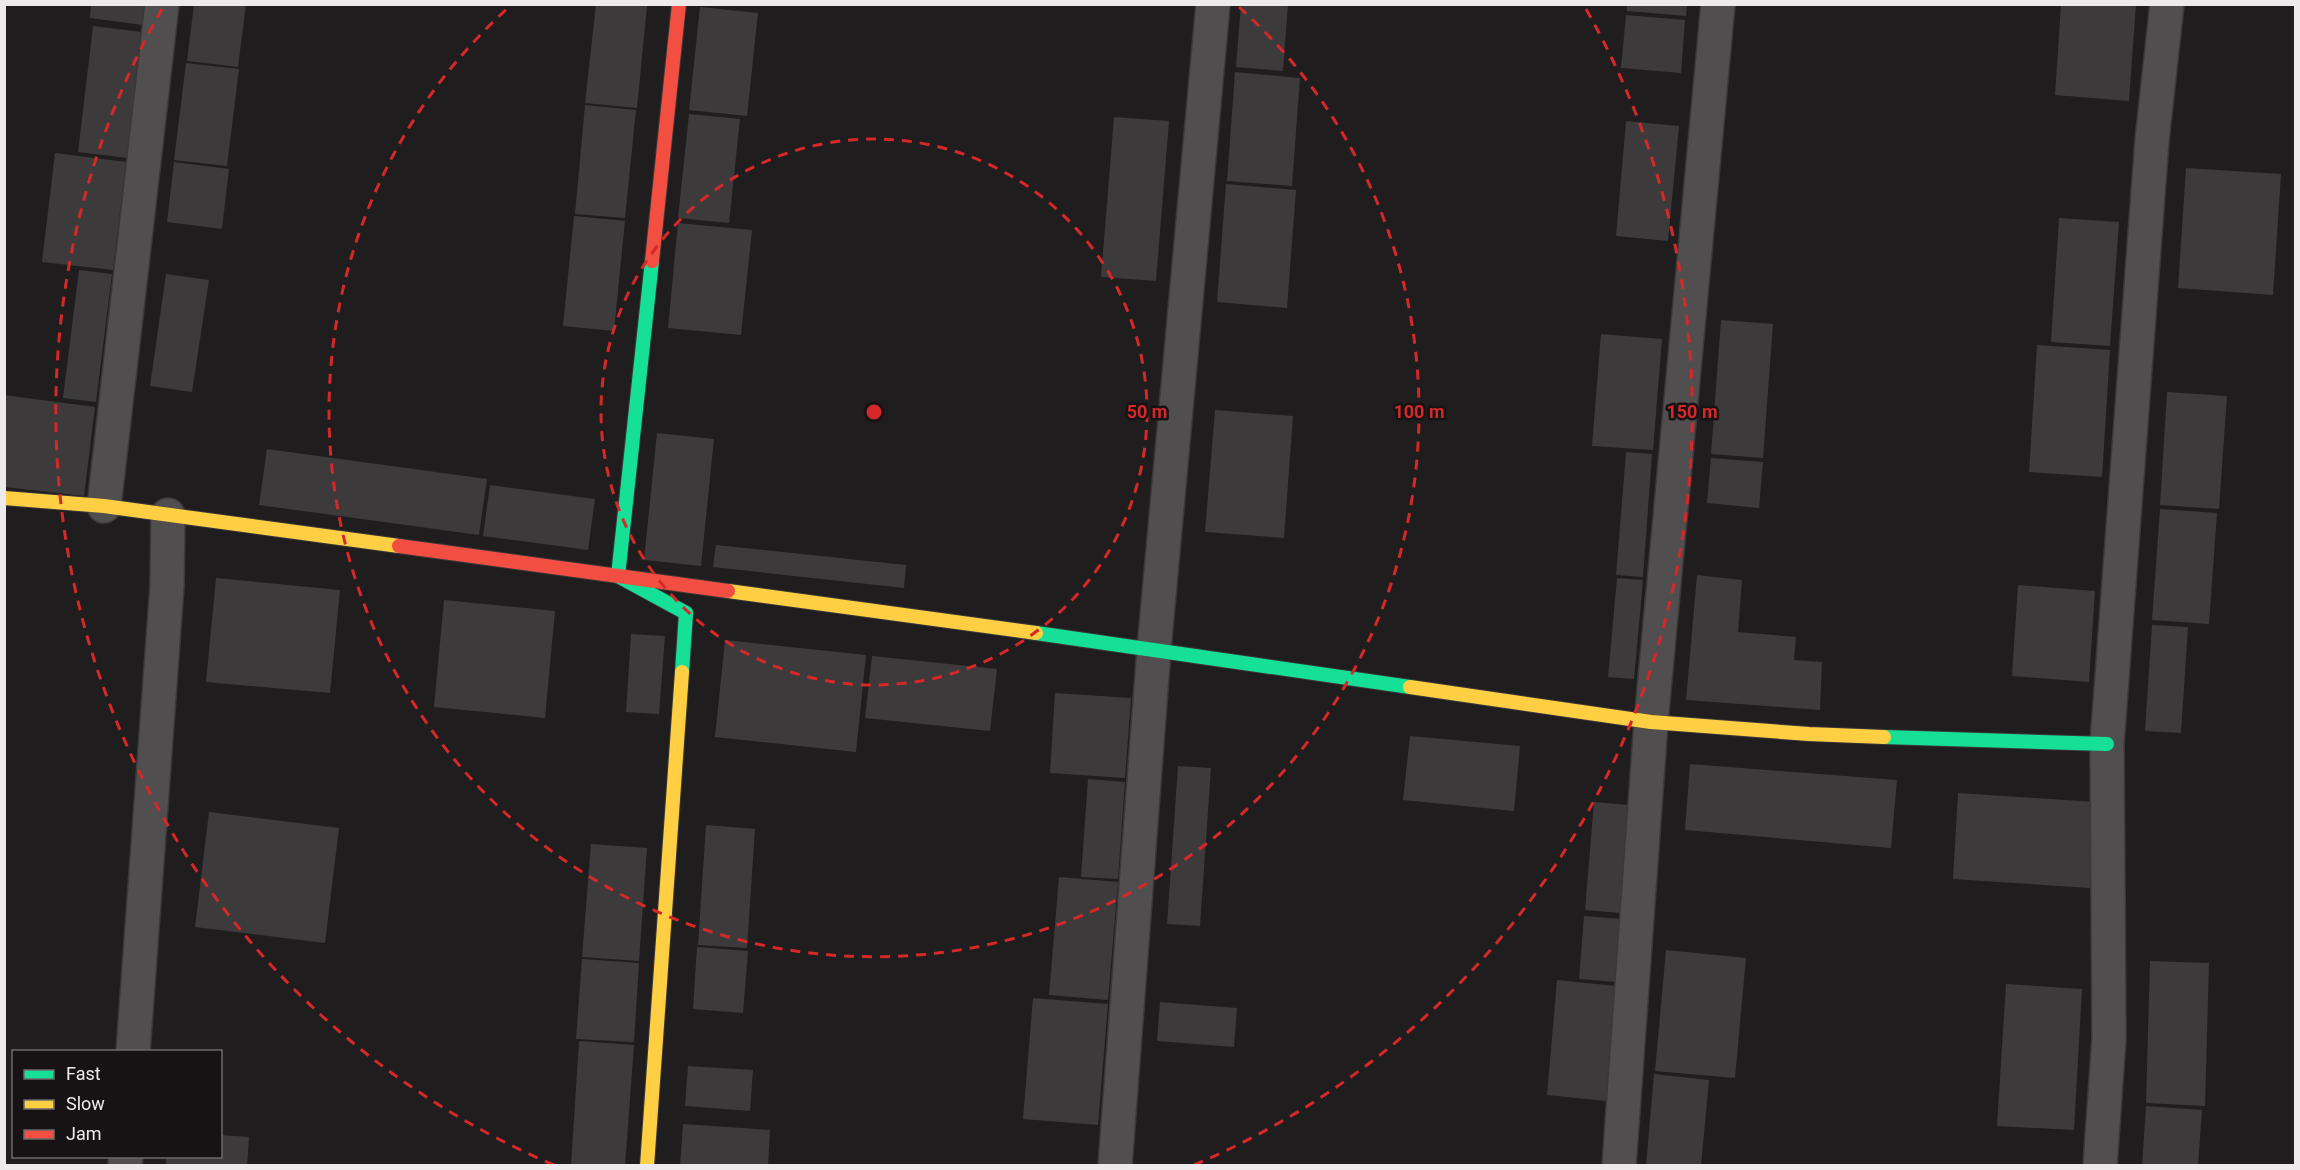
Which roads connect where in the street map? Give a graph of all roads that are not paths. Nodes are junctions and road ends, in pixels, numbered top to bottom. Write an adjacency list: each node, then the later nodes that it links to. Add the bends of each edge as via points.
1 (162, 4): 7 (street)
2 (680, 4): 9 (street)
3 (1213, 4): 10 (street)
4 (1718, 4): 11 (street)
5 (2167, 4): 12 (street, via 2152,140)
6 (4, 498): 7 (street)
7 (104, 506): 8 (street)
8 (168, 515): 9 (street); 13 (street, via 166,597)
9 (618, 576): 10 (street); 14 (street, via 686,613)
10 (1154, 649): 11 (street); 15 (street)
11 (1651, 722): 12 (street, via 1809,734); 16 (street)
12 (2107, 744): 17 (street, via 2109,1038)
13 (133, 1050)
14 (647, 1166)
15 (1115, 1166)
16 (1619, 1166)
17 (2100, 1166)

